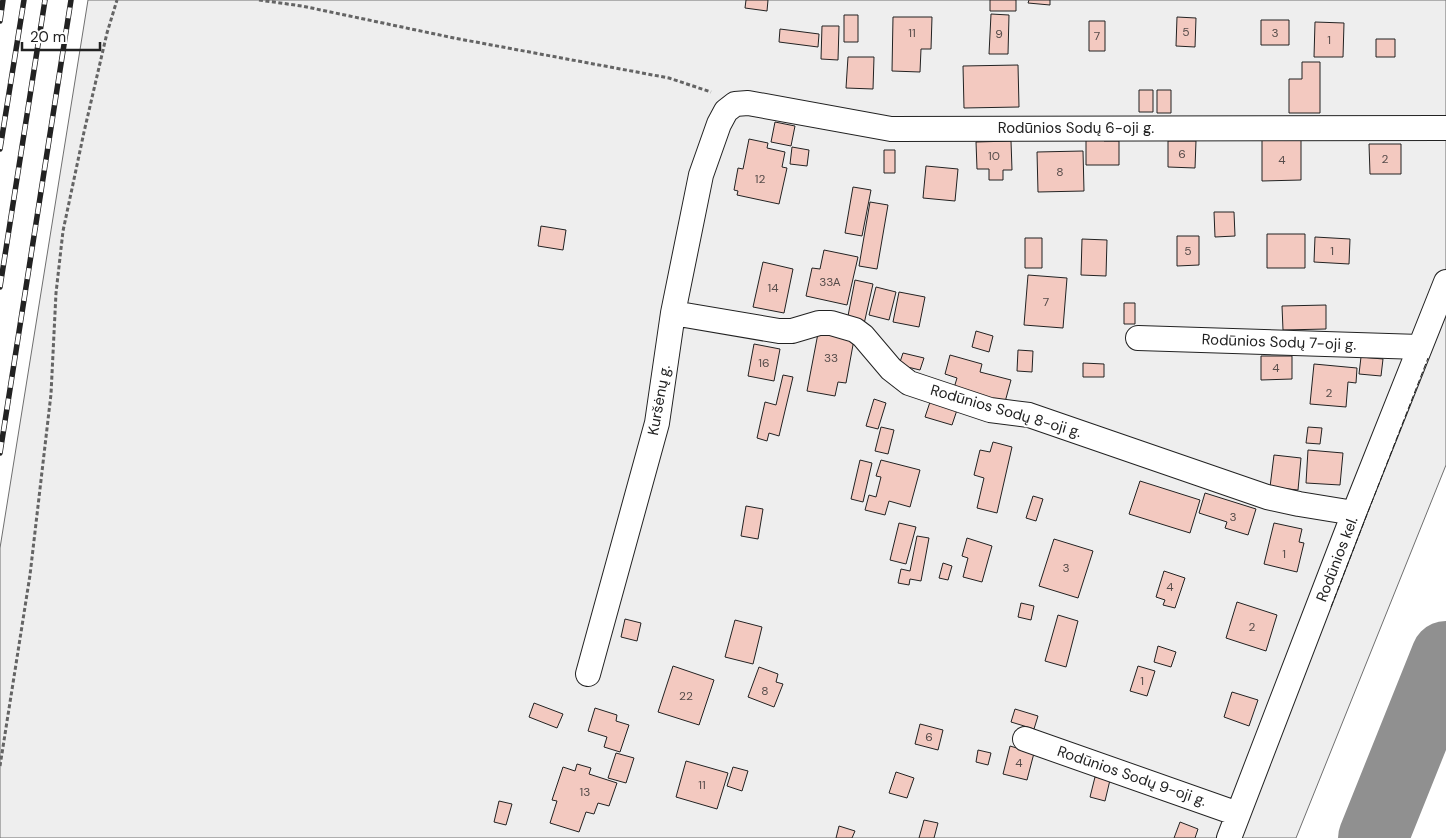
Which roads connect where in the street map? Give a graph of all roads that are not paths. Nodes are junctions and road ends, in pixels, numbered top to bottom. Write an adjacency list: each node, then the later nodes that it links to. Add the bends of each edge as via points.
1 (719, 124): 2 (street, Rodūnios Sodų 6-oji g., via 726,111 735,104 748,103 891,128); 4 (street, Kuršėnų g., via 701,175)
2 (1446, 128)
3 (1446, 282): 6 (street, Rodūnios kel.)
4 (673, 313): 7 (street, Rodūnios Sodų 8-oji g., via 779,331 792,331 819,323 847,327 863,336 891,369 909,382 990,410 1029,415 1268,497); 8 (street, Kuršėnų g., via 657,424)
5 (1138, 338): 6 (street, Rodūnios Sodų 7-oji g.)
6 (1420, 347): 7 (street, Rodūnios kel.)
7 (1354, 513): 10 (street, Rodūnios kel.)
8 (588, 674)
9 (1025, 739): 10 (street, Rodūnios Sodų 9-oji g.)
10 (1238, 814): 11 (street, Rodūnios kel.)
11 (1229, 838)

